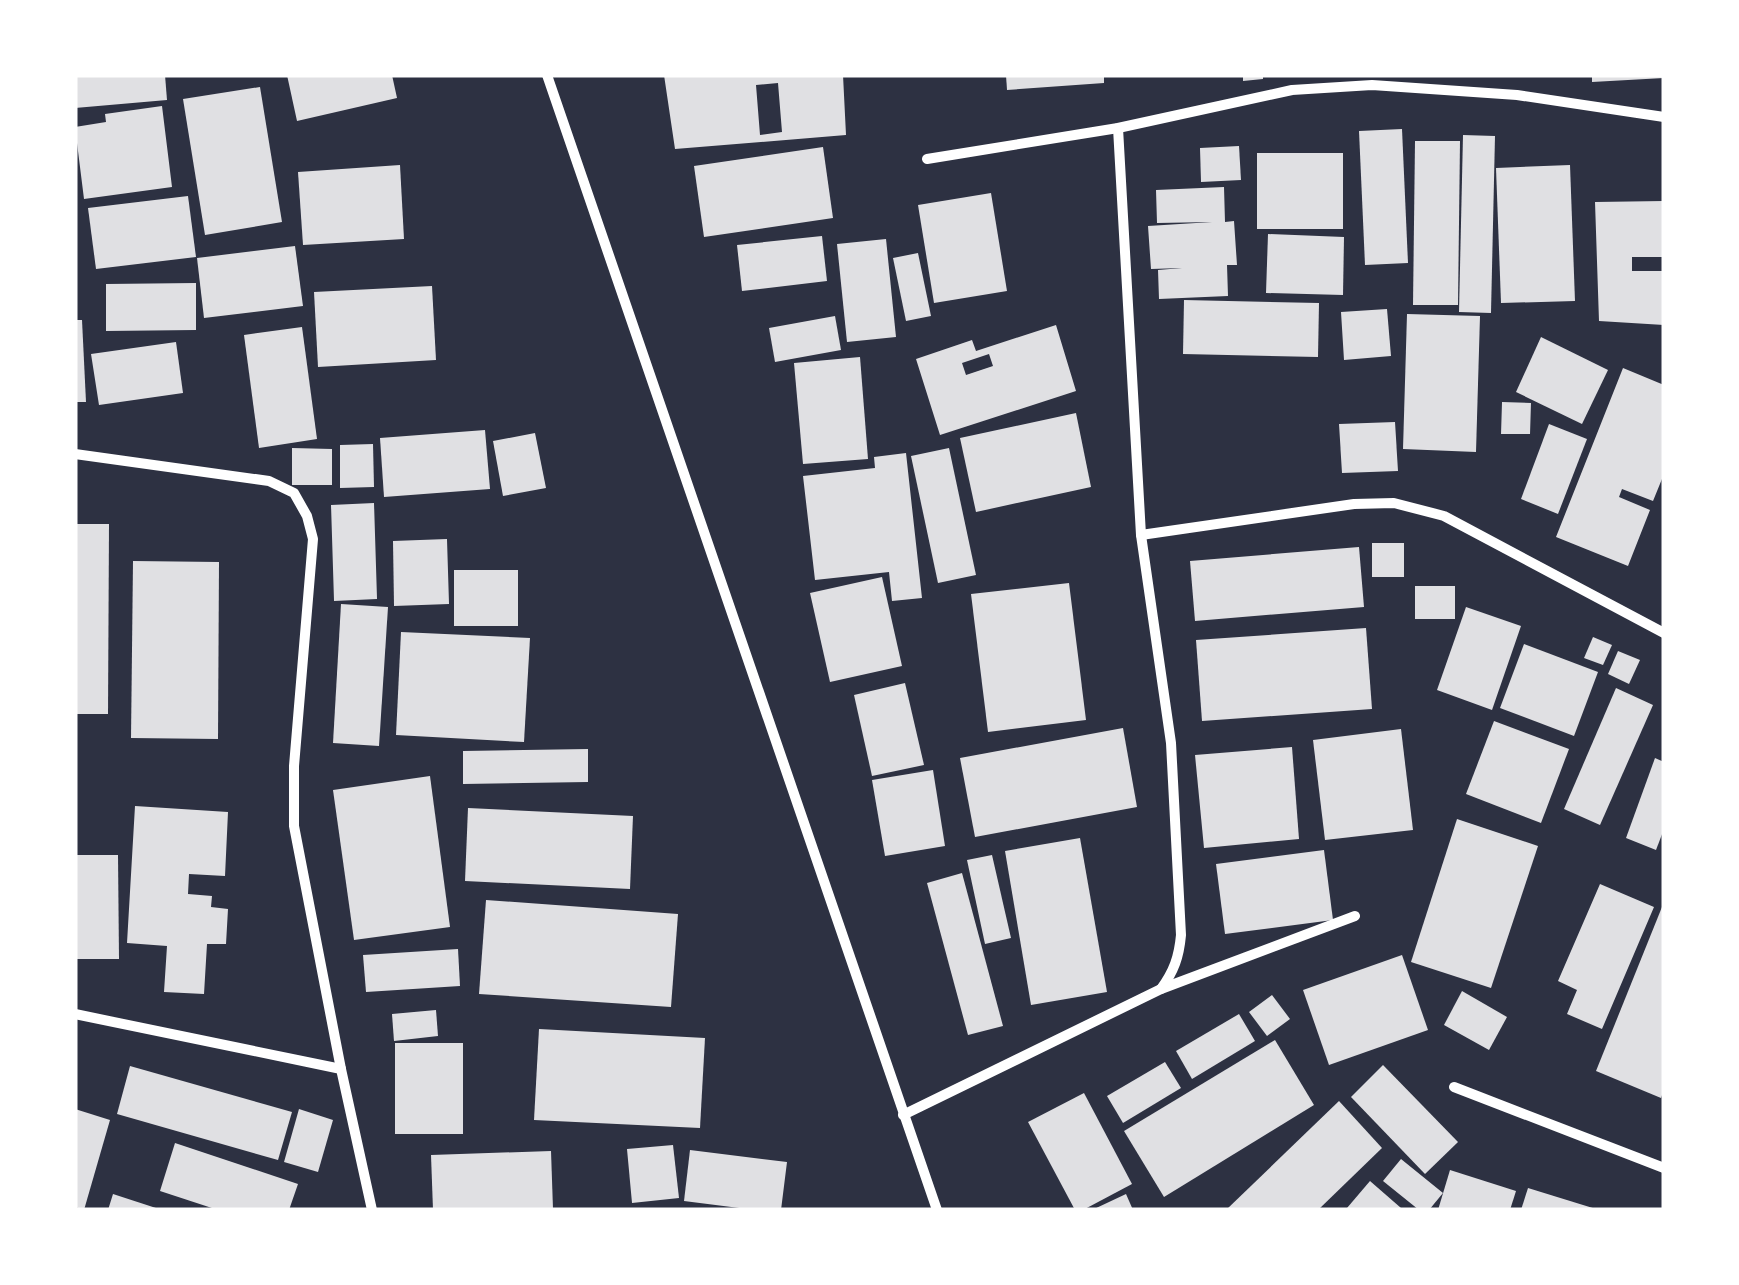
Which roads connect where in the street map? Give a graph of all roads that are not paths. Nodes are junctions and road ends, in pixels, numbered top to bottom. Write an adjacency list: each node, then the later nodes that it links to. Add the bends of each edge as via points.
1 (547, 75): 13 (street)
2 (1664, 117): 3 (street, via 1517,95 1372,85 1292,90)
3 (1118, 128): 4 (street); 6 (street)
4 (927, 159)
5 (75, 454): 11 (street, via 269,481 294,493 307,516 313,539 294,826)
6 (1141, 536): 7 (street, via 1394,503 1444,516); 9 (street, via 1170,742 1181,935 1180,955)
7 (1664, 633)
8 (1355, 916): 9 (street)
9 (1162, 989): 13 (street)
10 (75, 1014): 11 (street)
11 (341, 1070): 15 (street)
12 (1454, 1087): 14 (street)
13 (904, 1115): 16 (street)
14 (1664, 1168)
15 (372, 1210)
16 (937, 1210)

